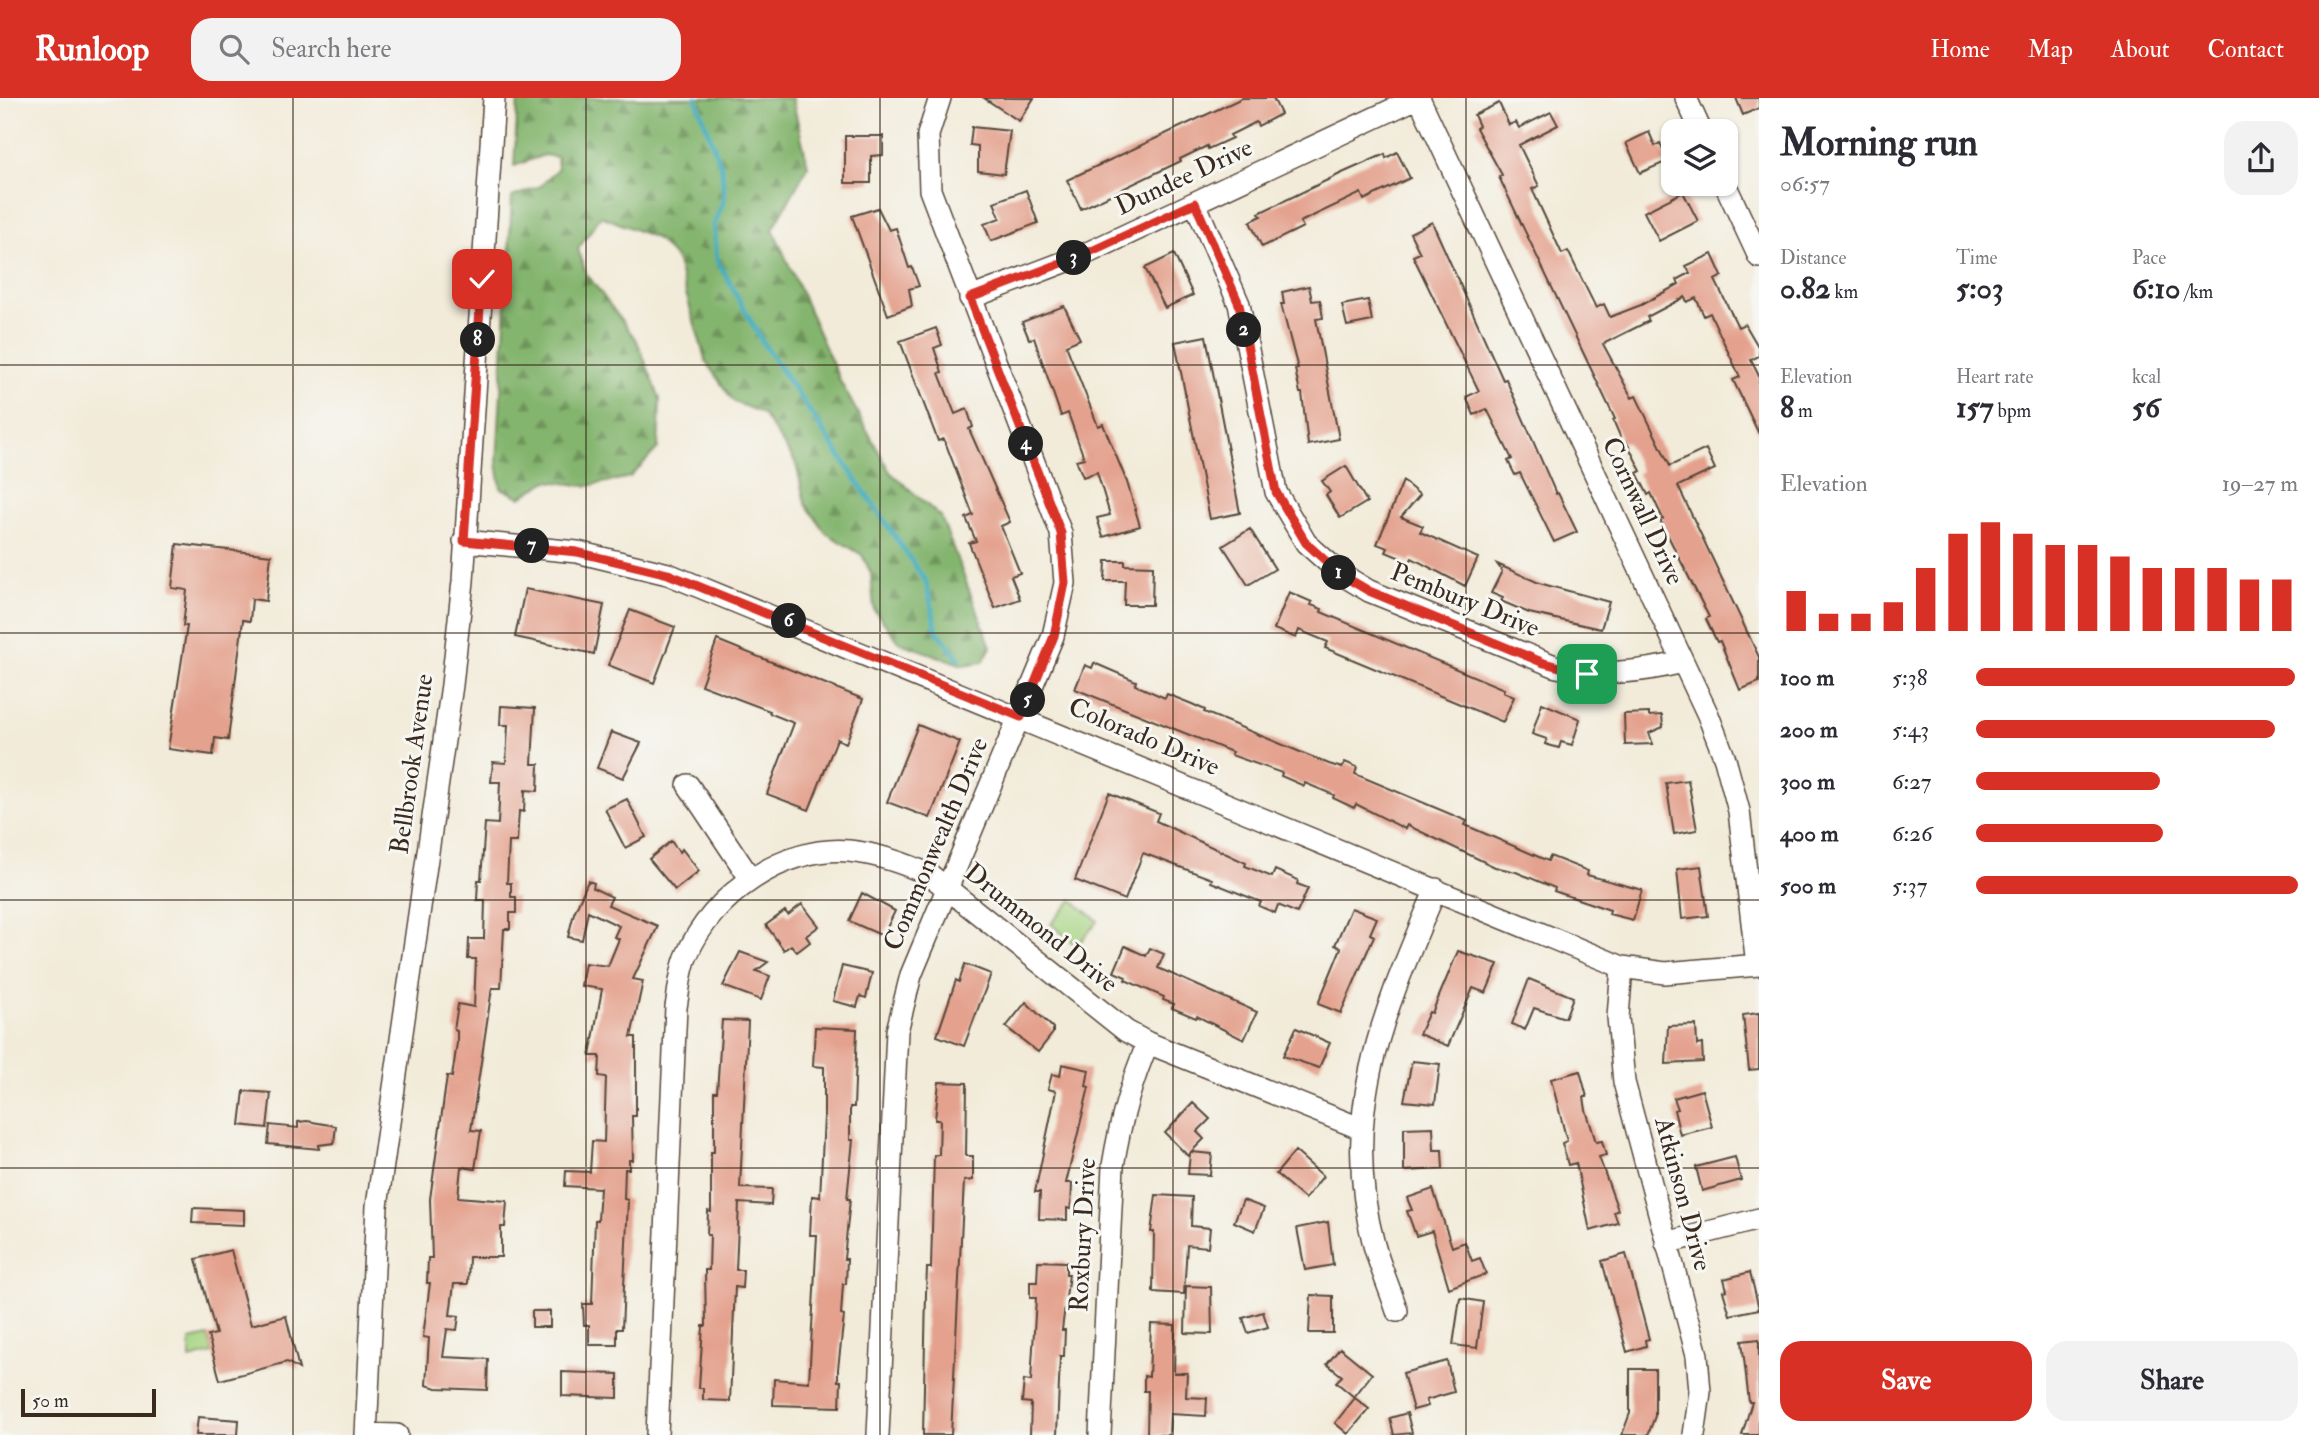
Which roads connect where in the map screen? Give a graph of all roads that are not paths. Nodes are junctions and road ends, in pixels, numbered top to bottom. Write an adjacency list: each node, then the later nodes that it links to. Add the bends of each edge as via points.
1 (494, 98): 10 (street, Bellbrook Avenue)
2 (940, 98): 9 (street, Commonwealth Drive, via 928,135 930,190)
3 (1418, 98): 7 (street, Dundee Drive); 11 (street, Cornwall Drive)
4 (1686, 98): 5 (street)
5 (1696, 119)
6 (1731, 196): 8 (street)
7 (1195, 203): 9 (street, Dundee Drive, via 1083,255); 11 (street, Pembury Drive, via 1239,304 1276,492 1293,526 1323,560 1369,591 1557,667 1618,675)
8 (1759, 257)
9 (970, 298): 12 (street, Commonwealth Drive, via 1061,533 1065,583 1054,636)
10 (464, 541): 12 (street, Colorado Drive, via 577,552 668,574); 24 (street, Bellbrook Avenue, via 452,685 377,1206)
11 (1683, 662): 17 (street, Cornwall Drive, via 1713,726 1734,789)
12 (1021, 717): 15 (street, Commonwealth Drive); 16 (street, Colorado Drive)
13 (688, 785): 14 (street)
14 (750, 878): 15 (street, Drummond Drive, via 795,858 846,850 896,859); 26 (street, Drummond Drive, via 713,910 686,956 676,1007)
15 (946, 886): 19 (street, Drummond Drive, via 1102,1015); 27 (street, Commonwealth Drive, via 911,975 897,1031)
16 (1436, 889): 18 (street, Colorado Drive); 20 (street, via 1389,1001 1368,1068)
17 (1758, 965): 18 (street, Colorado Drive, via 1665,973)
18 (1622, 967): 22 (street, Atkinson Drive, via 1618,1017 1624,1082)
19 (1148, 1043): 20 (street, Drummond Drive); 28 (street, Roxbury Drive, via 1130,1085 1113,1166)
20 (1362, 1129): 23 (street, via 1365,1193 1374,1245)
21 (1759, 1219): 22 (street)
22 (1666, 1243): 29 (street, Atkinson Drive, via 1697,1354 1700,1392)
23 (1397, 1311)
24 (366, 1434): 25 (street)
25 (397, 1435)
26 (656, 1435)
27 (878, 1435)
28 (1100, 1435)
29 (1694, 1435)

